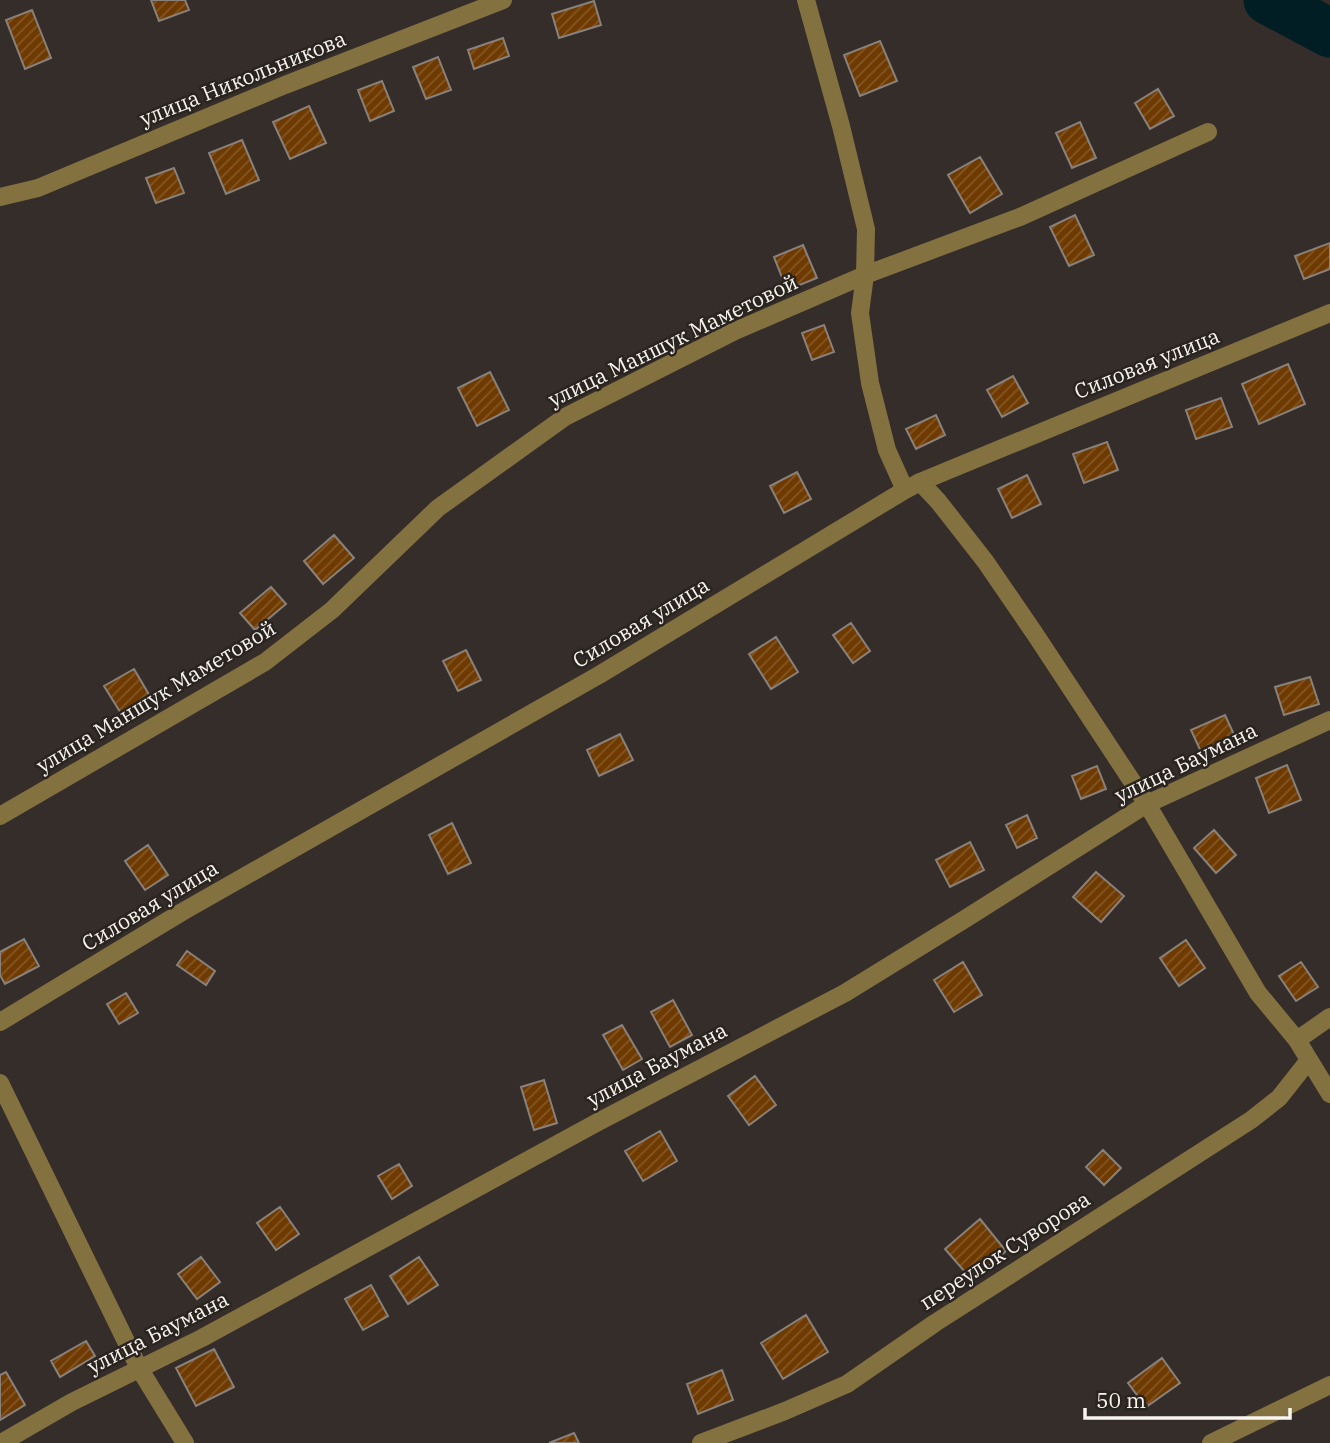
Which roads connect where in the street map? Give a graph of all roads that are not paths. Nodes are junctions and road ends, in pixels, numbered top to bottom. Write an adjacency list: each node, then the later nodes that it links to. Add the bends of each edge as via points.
1 (503, 0): 4 (street, улица Никольникова, via 38,188)
2 (806, 0): 5 (street, via 866,229)
3 (1208, 132): 5 (street, улица Маншук Маметовой, via 1020,217)
4 (0, 197)
5 (865, 275): 7 (street, via 860,313 870,383 887,450); 10 (street, улица Маншук Маметовой, via 735,331 565,417 438,508 332,610 265,662)
6 (1330, 313): 7 (street, Силовая улица)
7 (912, 486): 9 (street, via 938,501 985,561); 12 (street, Силовая улица, via 599,675 182,912)
8 (1330, 720): 9 (street, улица Баумана)
9 (1147, 804): 13 (street, via 1258,993); 17 (street, улица Баумана, via 845,993)
10 (0, 816)
11 (1330, 1017): 13 (street)
12 (0, 1022)
13 (1297, 1040): 14 (street)
14 (1309, 1060): 16 (street); 21 (street, переулок Суворова, via 1279,1098 1251,1120 847,1384)
15 (0, 1083): 17 (street)
16 (1330, 1094)
17 (139, 1368): 19 (street, улица Баумана); 20 (street)
18 (1330, 1385): 22 (street)
19 (1, 1443)
20 (185, 1443)
21 (701, 1443)
22 (1211, 1443)

